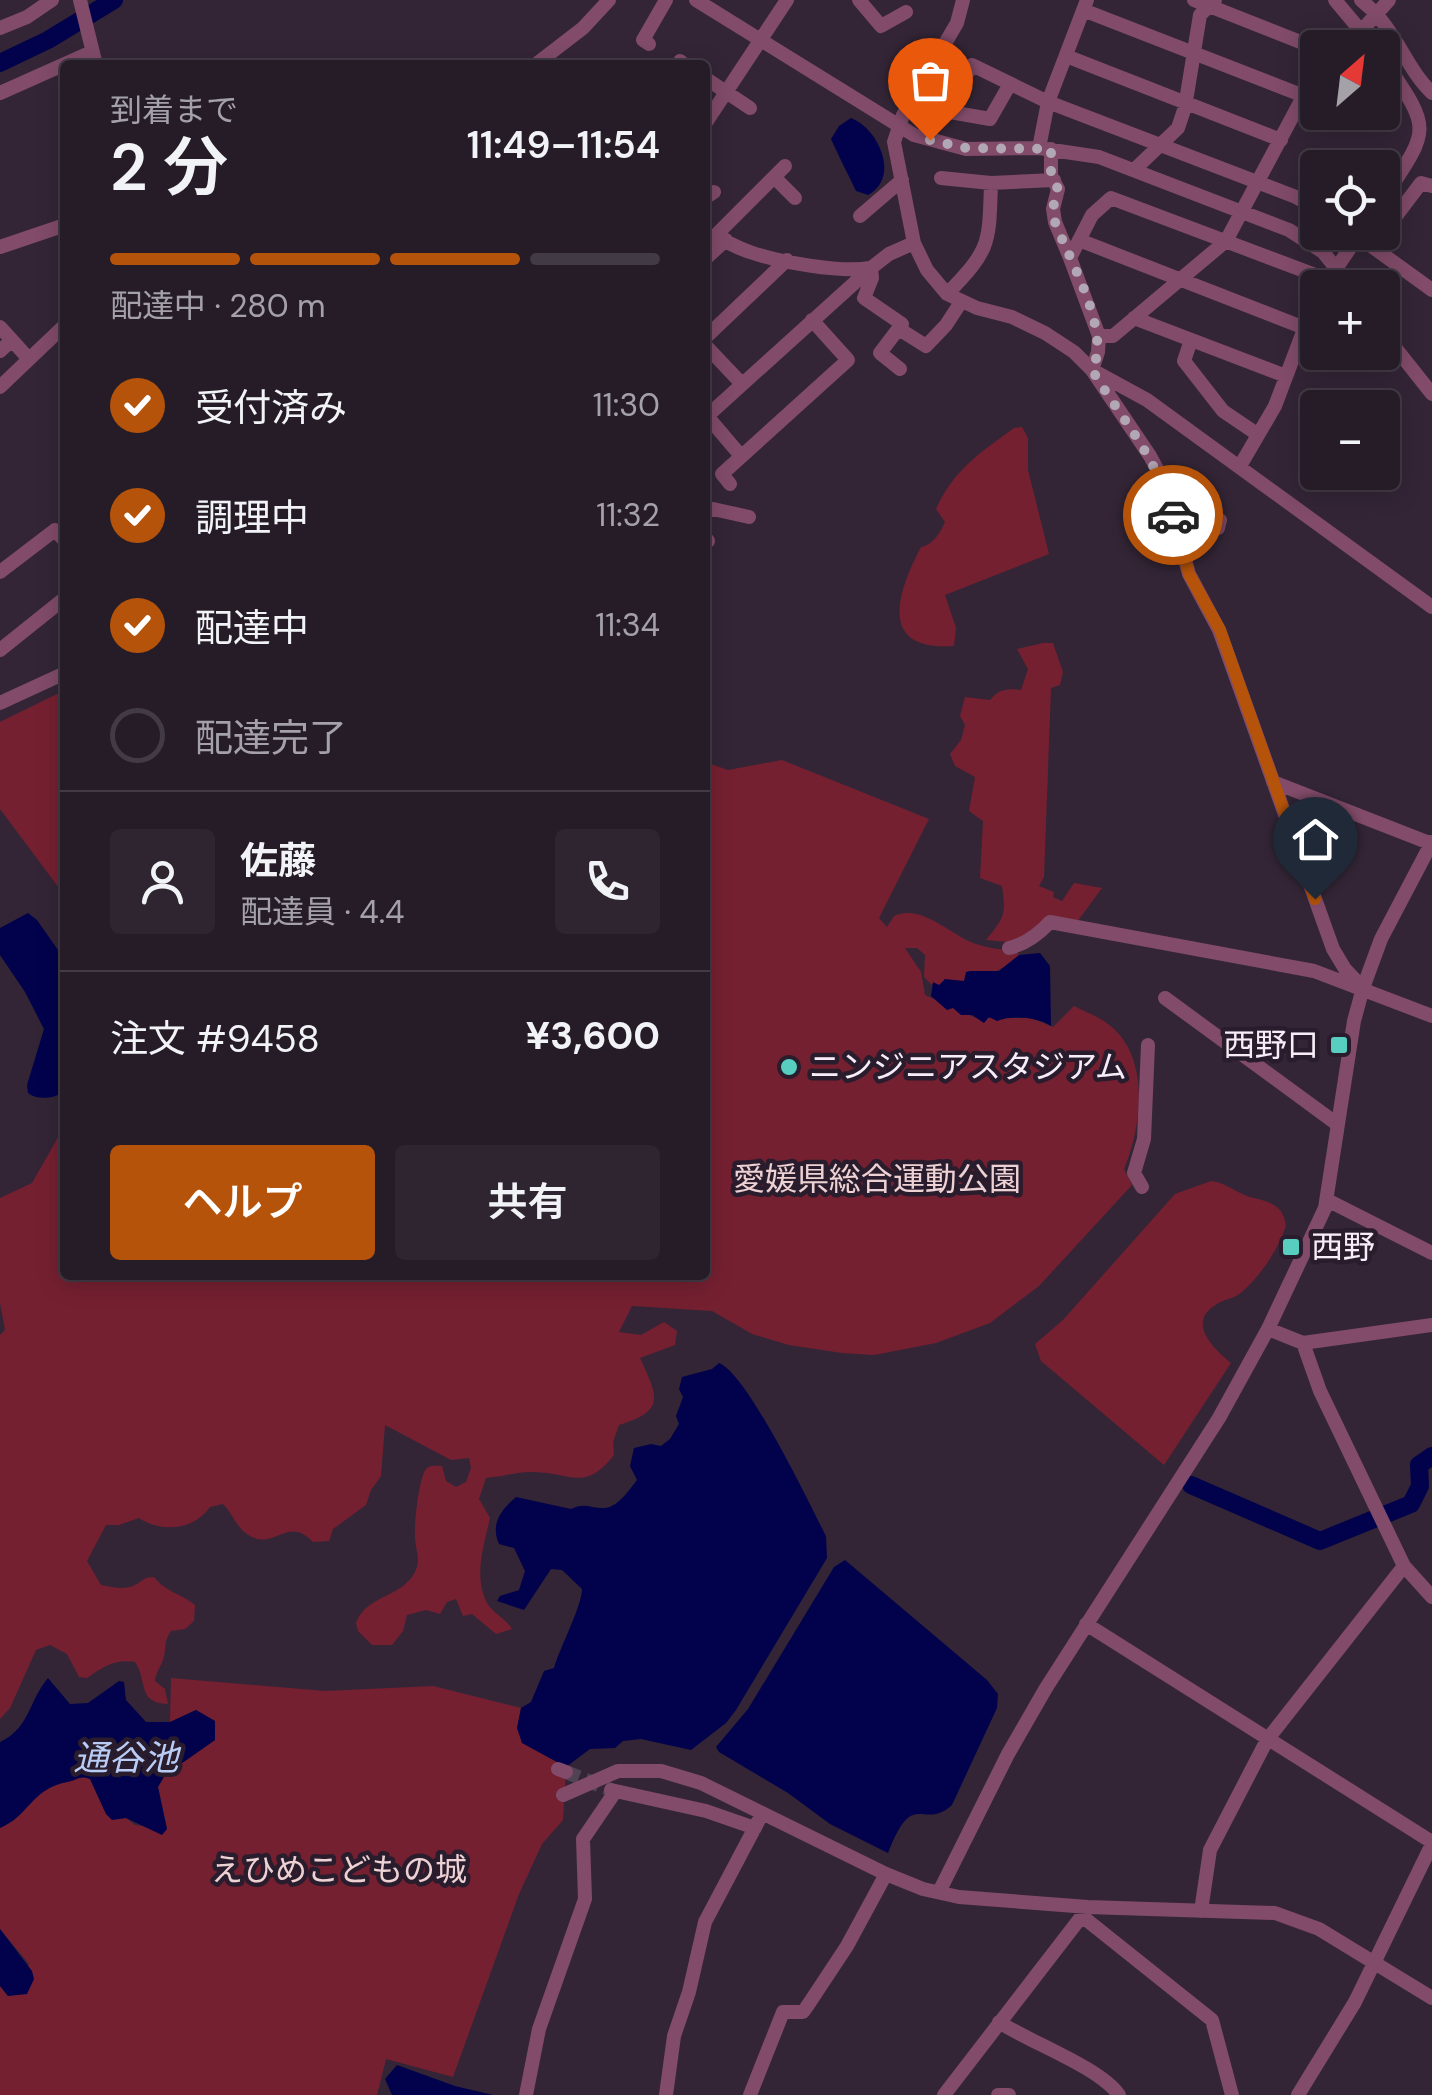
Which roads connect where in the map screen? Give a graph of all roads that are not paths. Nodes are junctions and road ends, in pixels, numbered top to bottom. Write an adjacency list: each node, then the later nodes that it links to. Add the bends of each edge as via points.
1 (52, 0): 18 (street)
2 (80, 0): 24 (street)
3 (609, 0): 26 (street)
4 (666, 0): 22 (street, via 643,40)
5 (696, 0): 17 (street)
6 (726, 0): 17 (street)
7 (788, 0): 20 (street)
8 (859, 0): 16 (street, via 881,26)
9 (963, 0): 40 (street)
10 (1194, 0): 13 (street)
11 (1335, 0): 19 (street)
12 (1390, 0): 19 (street)
13 (1212, 3): 21 (street); 23 (street, via 1200,15)
14 (1085, 5): 23 (street); 25 (street)
15 (1371, 9): 34 (street)
16 (906, 12)
17 (718, 14): 20 (street)
18 (0, 28)
19 (1362, 29)
20 (760, 40): 32 (street); 40 (street)
21 (1300, 40)
22 (649, 44)
23 (1193, 52): 33 (street); 36 (street)
24 (93, 54)
25 (1066, 56): 35 (street); 36 (street)
26 (541, 60)
27 (60, 68): 31 (street)
28 (710, 81): 32 (street)
29 (1400, 82): 45 (street, via 1424,123)
30 (1010, 84): 30 (street, via 990,118 950,112 972,65); 35 (street)
31 (0, 93)
32 (727, 93): 38 (street); 39 (street)
33 (1300, 94)
34 (1432, 94)
35 (1048, 102): 42 (street); 43 (street)
36 (1184, 102): 41 (street); 42 (street, via 1178,128)
37 (1300, 104): 41 (street)
38 (750, 108)
39 (710, 117)
40 (899, 127): 43 (street, via 966,148); 51 (street, via 894,142)
41 (1281, 140): 53 (street)
42 (1161, 145): 47 (street); 53 (street)
43 (1045, 148): 47 (street); 52 (street)
44 (1432, 150): 45 (street)
45 (1415, 154): 48 (street)
46 (786, 166): 49 (street)
47 (1134, 170): 59 (street)
48 (1400, 175)
49 (774, 177): 56 (street); 62 (street)
50 (941, 178): 54 (street)
51 (902, 180): 60 (street); 65 (street)
52 (1054, 180): 54 (street); 68 (street, via 1055,222)
53 (1258, 182): 57 (street); 59 (street)
54 (990, 183): 75 (street, via 984,254)
55 (1432, 186): 58 (street, via 1421,183)
56 (795, 198)
57 (1300, 200)
58 (1400, 210)
59 (1242, 212): 64 (street); 71 (street, via 1306,240)
60 (860, 216)
61 (60, 227): 66 (street)
62 (715, 237): 69 (street)
63 (1079, 240): 64 (street, via 1111,198); 68 (street); 73 (street)
64 (1226, 241): 72 (street); 73 (street)
65 (914, 243): 70 (street); 75 (street)
66 (0, 247)
67 (1378, 250): 74 (street)
68 (1070, 258): 84 (street)
69 (788, 260): 70 (street); 83 (street)
70 (871, 268): 77 (street); 81 (street, via 864,298 902,324)
71 (1320, 270)
72 (1300, 272)
73 (1181, 280): 76 (street); 78 (street)
74 (1432, 290)
75 (954, 298): 81 (street, via 946,325 926,346); 91 (street, via 1045,333)
76 (1134, 318): 84 (street, via 1114,336); 85 (street)
77 (812, 320): 95 (street); 100 (street, via 848,360)
78 (1300, 326)
79 (0, 327): 86 (street)
80 (60, 329): 89 (street)
81 (899, 329): 90 (street, via 880,354)
82 (1300, 333): 92 (street)
83 (710, 336)
84 (1098, 336): 91 (street)
85 (1191, 340): 92 (street); 99 (street, via 1184,361 1223,411)
86 (6, 345): 89 (street)
87 (710, 347): 95 (street)
88 (1400, 351): 94 (street)
89 (30, 358): 93 (street)
90 (900, 369)
91 (1092, 370): 101 (street, via 1148,400); 106 (street, via 1163,480)
92 (1286, 376): 99 (street)
93 (3, 378)
94 (1426, 379): 96 (street)
95 (742, 384): 97 (street)
96 (1432, 394)
97 (710, 411)
98 (710, 418): 100 (street)
99 (1258, 434): 101 (street)
100 (741, 456): 102 (street, via 722,474)
101 (1240, 466): 110 (street)
102 (730, 484)
103 (710, 511): 104 (street)
104 (750, 517)
105 (1218, 528): 106 (street)
106 (1178, 532): 114 (street)
107 (60, 535): 108 (street, via 56,530)
108 (0, 572)
109 (60, 602): 111 (street)
110 (1432, 607)
111 (1, 647)
112 (60, 676): 113 (street)
113 (0, 703)
114 (1274, 782): 115 (street); 117 (street, via 1333,948)
115 (1432, 844): 117 (street)
116 (1009, 948): 117 (street, via 1050,922 1314,971)
117 (1363, 988): 119 (street); 121 (street)
118 (1165, 998): 121 (street)
119 (1432, 1016)
120 (1148, 1045): 122 (street, via 1144,1140 1134,1173)
121 (1337, 1124): 123 (street)
122 (1142, 1187)
123 (1326, 1204): 124 (street); 126 (street)
124 (1432, 1253)
125 (1432, 1326): 127 (street)
126 (1268, 1328): 127 (street); 130 (street, via 1219,1418)
127 (1302, 1344): 128 (street)
128 (1404, 1566): 129 (street); 131 (street)
129 (1432, 1598)
130 (1086, 1624): 131 (street); 136 (street, via 1008,1754)
131 (1267, 1740): 134 (street); 137 (street, via 1210,1850)
132 (563, 1795): 133 (street, via 618,1771 648,1769 700,1783)
133 (759, 1821): 135 (street); 142 (street, via 613,1791 583,1839 585,1899 539,2030); 143 (street, via 705,1922 674,2036)
134 (1432, 1843): 139 (street)
135 (886, 1874): 136 (street); 144 (street, via 808,2006 783,2012)
136 (939, 1892): 138 (street)
137 (1201, 1911): 138 (street); 139 (street, via 1275,1913 1319,1930)
138 (1085, 1912): 141 (street); 149 (street, via 1212,2020)
139 (1372, 1964): 140 (street); 150 (street)
140 (1432, 1998)
141 (999, 2022): 145 (street); 148 (street, via 1093,2073)
142 (526, 2095)
143 (666, 2095)
144 (750, 2095)
145 (944, 2095)
146 (998, 2095): 147 (street)
147 (1009, 2095)
148 (1118, 2095)
149 (1232, 2095)
150 (1298, 2095)

